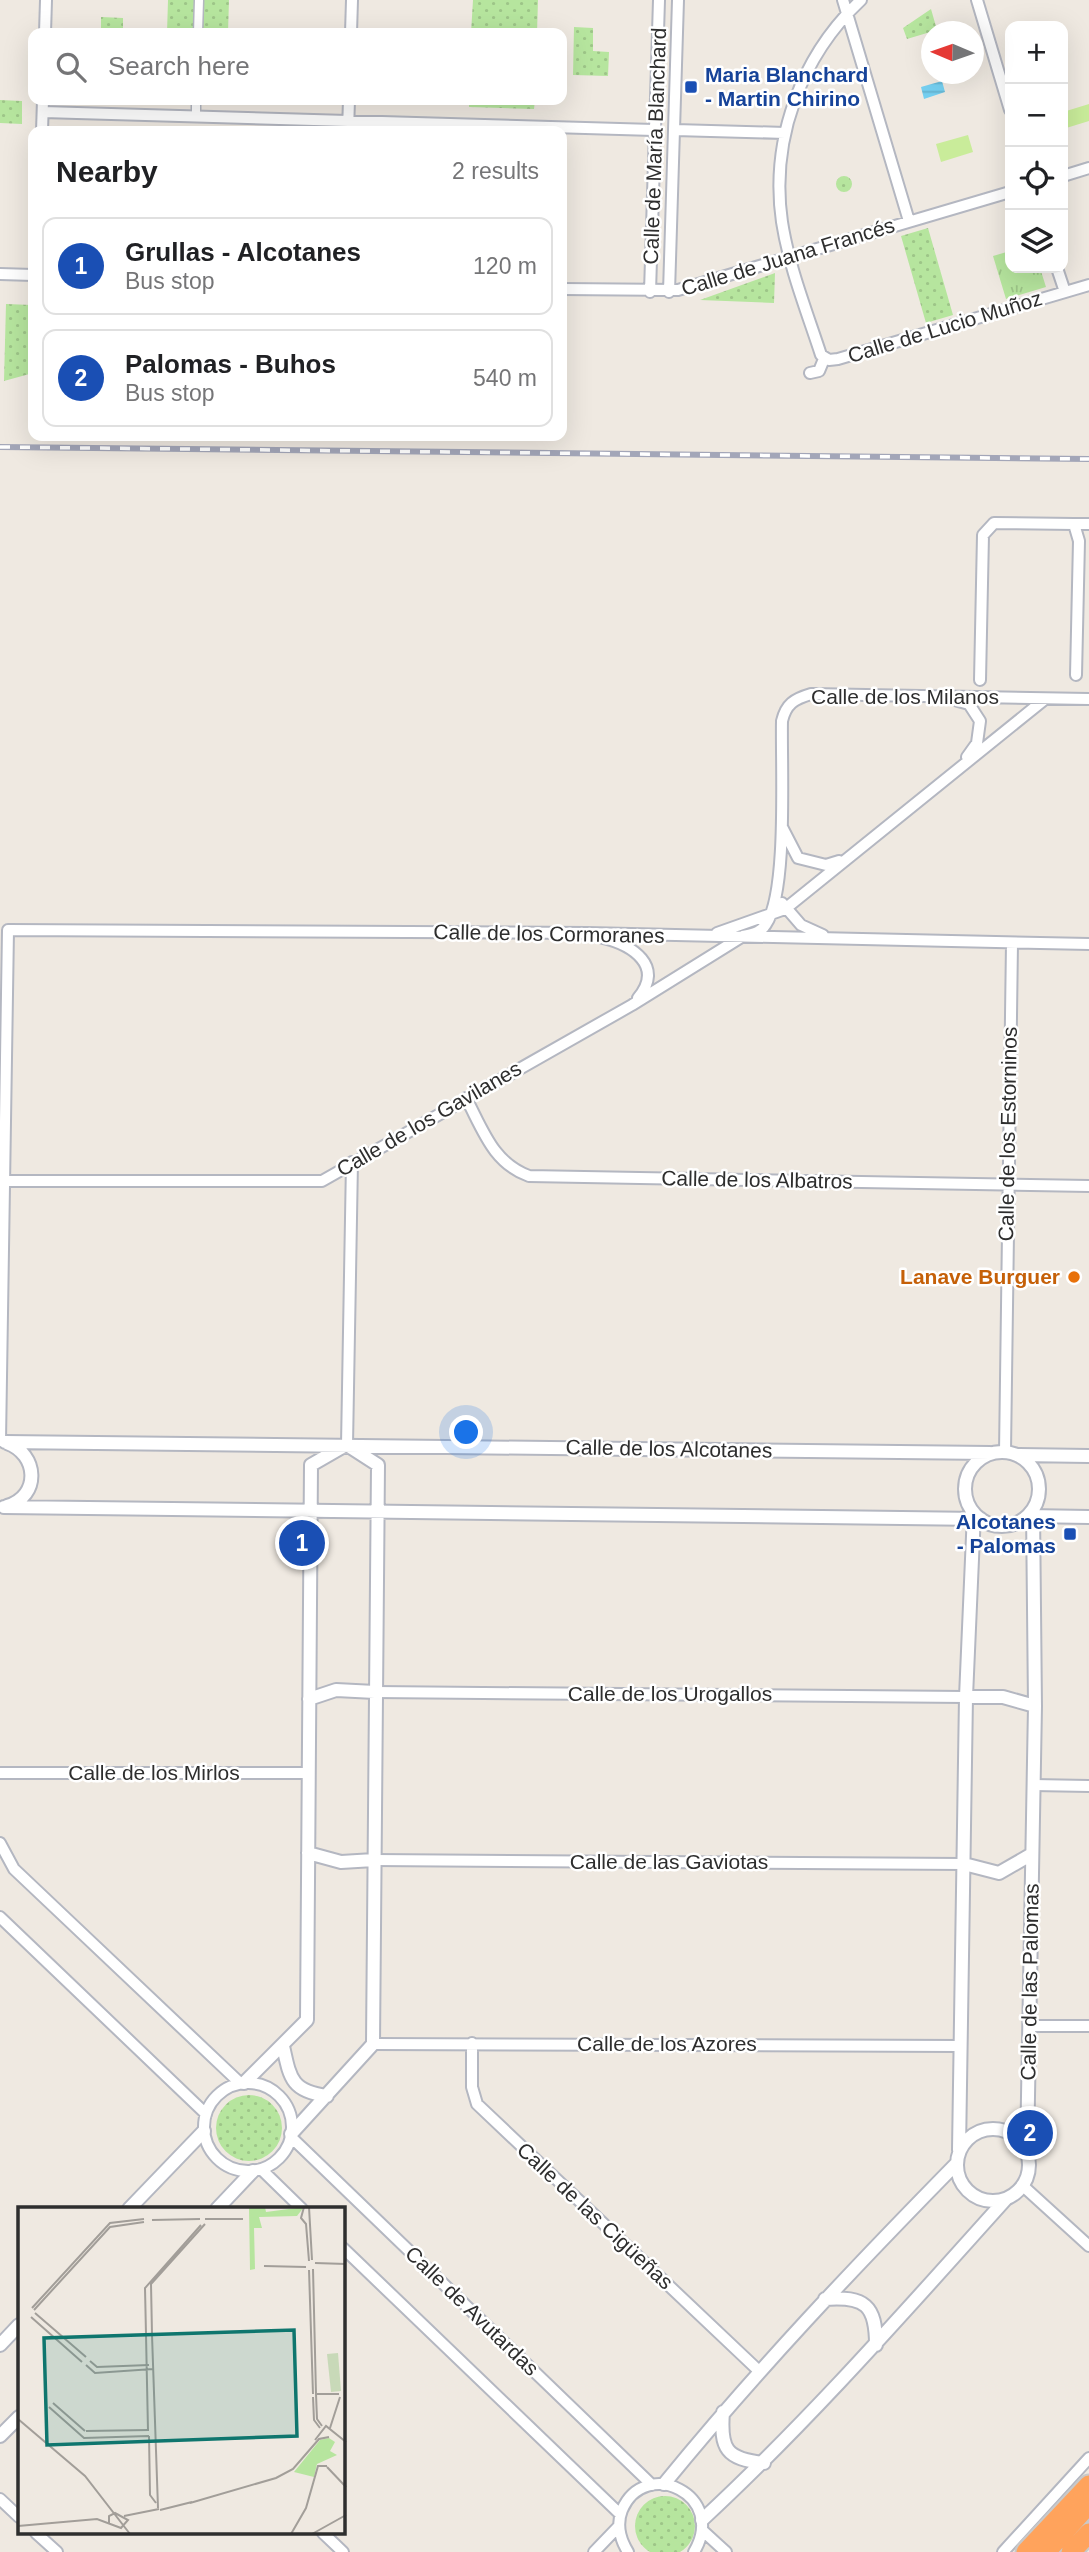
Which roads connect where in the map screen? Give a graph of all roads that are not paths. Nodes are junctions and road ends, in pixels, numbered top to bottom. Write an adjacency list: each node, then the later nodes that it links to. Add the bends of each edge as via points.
1 (46, 0): 10 (street)
2 (199, 0): 11 (street)
3 (352, 0): 12 (street)
4 (659, 0): 22 (street, Calle de María Blanchard)
5 (678, 0): 23 (street, Calle de María Blanchard)
6 (843, 0): 9 (street)
7 (861, 0): 9 (street, Calle de Lucio Muñoz)
8 (977, 0): 13 (street)
9 (847, 13): 24 (street, Calle de Lucio Muñoz, via 809,67); 28 (street)
10 (45, 28)
11 (198, 28)
12 (351, 28)
13 (1005, 93)
14 (43, 105): 17 (street)
15 (196, 105): 18 (street)
16 (349, 105): 20 (street)
17 (43, 112): 18 (street); 19 (street)
18 (196, 117): 20 (street)
19 (42, 126)
20 (348, 126)
21 (567, 129): 22 (street)
22 (654, 130): 35 (street, Calle de María Blanchard)
23 (675, 130): 24 (street); 36 (street, Calle de María Blanchard)
24 (785, 133): 29 (street, Calle de Lucio Muñoz, via 779,187)
25 (1089, 168): 26 (street)
26 (1068, 174)
27 (1005, 193): 28 (street, Calle de Juana Francés)
28 (908, 221): 29 (street, Calle de Juana Francés)
29 (790, 256): 36 (street, Calle de Juana Francés); 38 (street, Calle de Lucio Muñoz)
30 (1059, 273): 37 (street)
31 (0, 274): 32 (street)
32 (28, 275)
33 (1089, 285): 37 (street, Calle de Lucio Muñoz)
34 (567, 289): 35 (street, Calle de Juana Francés)
35 (650, 292): 36 (street, Calle de Juana Francés)
36 (669, 292)
37 (1065, 292): 38 (street, Calle de Lucio Muñoz, via 838,359)
38 (824, 359): 39 (street, via 818,371)
39 (810, 373)
40 (1074, 524): 41 (street); 42 (street, via 1079,541); 43 (street, via 994,523 987,527 983,535)
41 (1089, 524)
42 (1076, 675)
43 (980, 680)
44 (945, 697): 45 (street, Calle de los Milanos); 47 (street, Calle de los Gavilanes, via 969,704 980,721 977,743); 48 (street, Calle de los Milanos, via 811,694 796,699 785,708 782,721)
45 (1045, 699): 46 (street, Calle de los Milanos); 47 (street, Calle de los Gavilanes)
46 (1089, 699)
47 (956, 770): 49 (street, Calle de los Gavilanes)
48 (780, 821): 49 (street, via 798,858 826,865); 50 (street, Calle de los Milanos)
49 (845, 860): 51 (street, Calle de los Gavilanes)
50 (779, 893): 51 (street); 52 (street, Calle de los Gavilanes)
51 (785, 909): 52 (street, Calle de los Gavilanes); 56 (street, via 801,925)
52 (772, 913): 54 (street, Calle de los Gavilanes); 55 (street, Calle de los Gavilanes, via 765,927)
53 (587, 933): 54 (street, Calle de los Cormoranes); 59 (street, via 638,951 648,979); 62 (street, Calle de los Cormoranes, via 8,930)
54 (711, 935): 55 (street, Calle de los Cormoranes)
55 (743, 936): 56 (street, Calle de los Cormoranes); 59 (street, Calle de los Gavilanes)
56 (830, 937): 57 (street, Calle de los Cormoranes)
57 (1012, 943): 58 (street, Calle de los Cormoranes); 63 (street, Calle de los Estorninos)
58 (1089, 944)
59 (632, 1005): 60 (street, Calle de los Gavilanes)
60 (466, 1098): 61 (street, Calle de los Gavilanes); 63 (street, Calle de los Albatros, via 500,1160 529,1176)
61 (352, 1162): 62 (street, Calle de los Gavilanes, via 322,1181); 66 (street)
62 (4, 1181): 65 (street)
63 (1006, 1185): 64 (street, Calle de los Albatros); 67 (street, Calle de los Estorninos)
64 (1089, 1186)
65 (2, 1441): 66 (street, Calle de los Alcotanes); 71 (street, via 23,1452 32,1470 28,1490 14,1504)
66 (347, 1445): 68 (street, Calle de los Alcotanes); 72 (street, Calle de los Alcotanes, via 311,1465); 73 (street, via 378,1465)
67 (1005, 1451): 68 (street); 69 (street)
68 (990, 1453): 75 (street, via 969,1472 965,1486)
69 (1019, 1455): 70 (street); 74 (street, via 1030,1464 1040,1490)
70 (1089, 1456)
71 (2, 1507): 72 (street)
72 (310, 1512): 73 (street); 79 (street)
73 (378, 1513): 75 (street); 77 (street)
74 (1031, 1514): 75 (street, via 1016,1524 1001,1526); 76 (street); 80 (street, Calle de las Palomas)
75 (976, 1517): 78 (street)
76 (1089, 1517)
77 (375, 1692): 78 (street, Calle de los Urogallos); 79 (street, via 336,1690); 88 (street)
78 (966, 1697): 80 (street, via 1003,1697); 89 (street)
79 (309, 1699): 82 (street)
80 (1035, 1706): 83 (street, Calle de las Palomas)
81 (0, 1773): 82 (street, Calle de los Mirlos)
82 (309, 1773): 86 (street)
83 (1033, 1785): 84 (street); 87 (street, Calle de las Palomas)
84 (1089, 1786)
85 (0, 1843): 97 (street, via 14,1869)
86 (308, 1853): 88 (street, via 341,1862); 95 (street, via 307,2020)
87 (1032, 1854): 89 (street, Calle de las Palomas, via 999,1873); 91 (street, Calle de las Palomas)
88 (374, 1860): 89 (street, Calle de las Gaviotas); 94 (street)
89 (964, 1864): 96 (street)
90 (0, 1917): 99 (street)
91 (1029, 2026): 92 (street); 103 (street, Calle de las Palomas)
92 (1089, 2026)
93 (472, 2043): 94 (street, Calle de los Azores); 96 (street, Calle de los Azores); 117 (street, Calle de las Cigüeñas, via 472,2087 477,2104)
94 (373, 2044): 98 (street)
95 (283, 2046): 97 (street); 98 (street, via 290,2077 306,2093)
96 (961, 2046): 102 (street)
97 (242, 2083): 99 (street, via 219,2094); 101 (street, via 257,2084 280,2097 288,2108)
98 (327, 2096): 101 (street)
99 (206, 2114): 100 (street)
100 (204, 2131): 105 (street, via 207,2145 220,2161 239,2171); 108 (street)
101 (291, 2136): 105 (street, via 280,2157); 123 (street, Calle de Avutardas)
102 (960, 2150): 103 (street, via 976,2132 1000,2129 1021,2141); 104 (street)
103 (1027, 2152): 106 (street, via 1030,2164)
104 (956, 2164): 107 (street, via 971,2195 994,2202); 113 (street)
105 (257, 2170): 109 (street); 110 (street)
106 (1023, 2186): 107 (street); 111 (street)
107 (1006, 2199): 116 (street)
108 (131, 2207)
109 (219, 2207)
110 (300, 2207)
111 (1089, 2246)
112 (345, 2250): 128 (street, Calle de Avutardas)
113 (825, 2299): 116 (street, via 846,2297 865,2304 876,2320); 117 (street)
114 (18, 2326): 115 (street)
115 (0, 2345)
116 (876, 2345): 122 (street)
117 (759, 2371): 118 (street)
118 (723, 2412): 122 (street, via 721,2437 728,2451 743,2460); 123 (street)
119 (18, 2418): 120 (street)
120 (0, 2437)
121 (1089, 2458): 139 (street)
122 (764, 2463): 129 (street)
123 (658, 2484): 128 (street, via 632,2495); 129 (street, Calle de Avutardas, via 690,2496)
124 (1089, 2485): 140 (highway)
125 (0, 2499): 127 (street)
126 (1089, 2504): 141 (highway)
127 (18, 2516)
128 (619, 2520): 135 (street); 136 (street)
129 (703, 2526): 137 (street); 138 (street)
130 (1089, 2533): 142 (highway)
131 (37, 2534): 133 (street)
132 (324, 2534): 134 (street)
133 (57, 2552)
134 (343, 2552)
135 (594, 2552)
136 (628, 2552)
137 (694, 2552)
138 (726, 2552)
139 (1003, 2552)
140 (1027, 2552)
141 (1046, 2552)
142 (1071, 2552)

